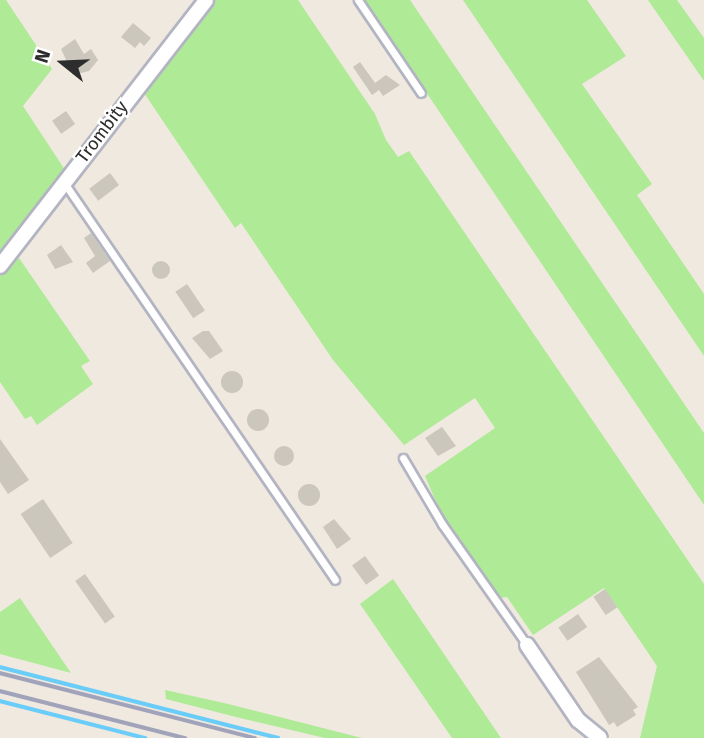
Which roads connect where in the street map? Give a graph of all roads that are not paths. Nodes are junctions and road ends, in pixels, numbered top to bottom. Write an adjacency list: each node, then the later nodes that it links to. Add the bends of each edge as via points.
1 (206, 0): 4 (street, Trombity)
2 (358, 0): 3 (lane)
3 (421, 93)
4 (65, 183): 5 (street, Trombity); 7 (lane)
5 (0, 266)
6 (403, 458): 8 (lane, via 442,524)
7 (335, 580)
8 (527, 645): 9 (street, via 578,720)
9 (600, 738)

